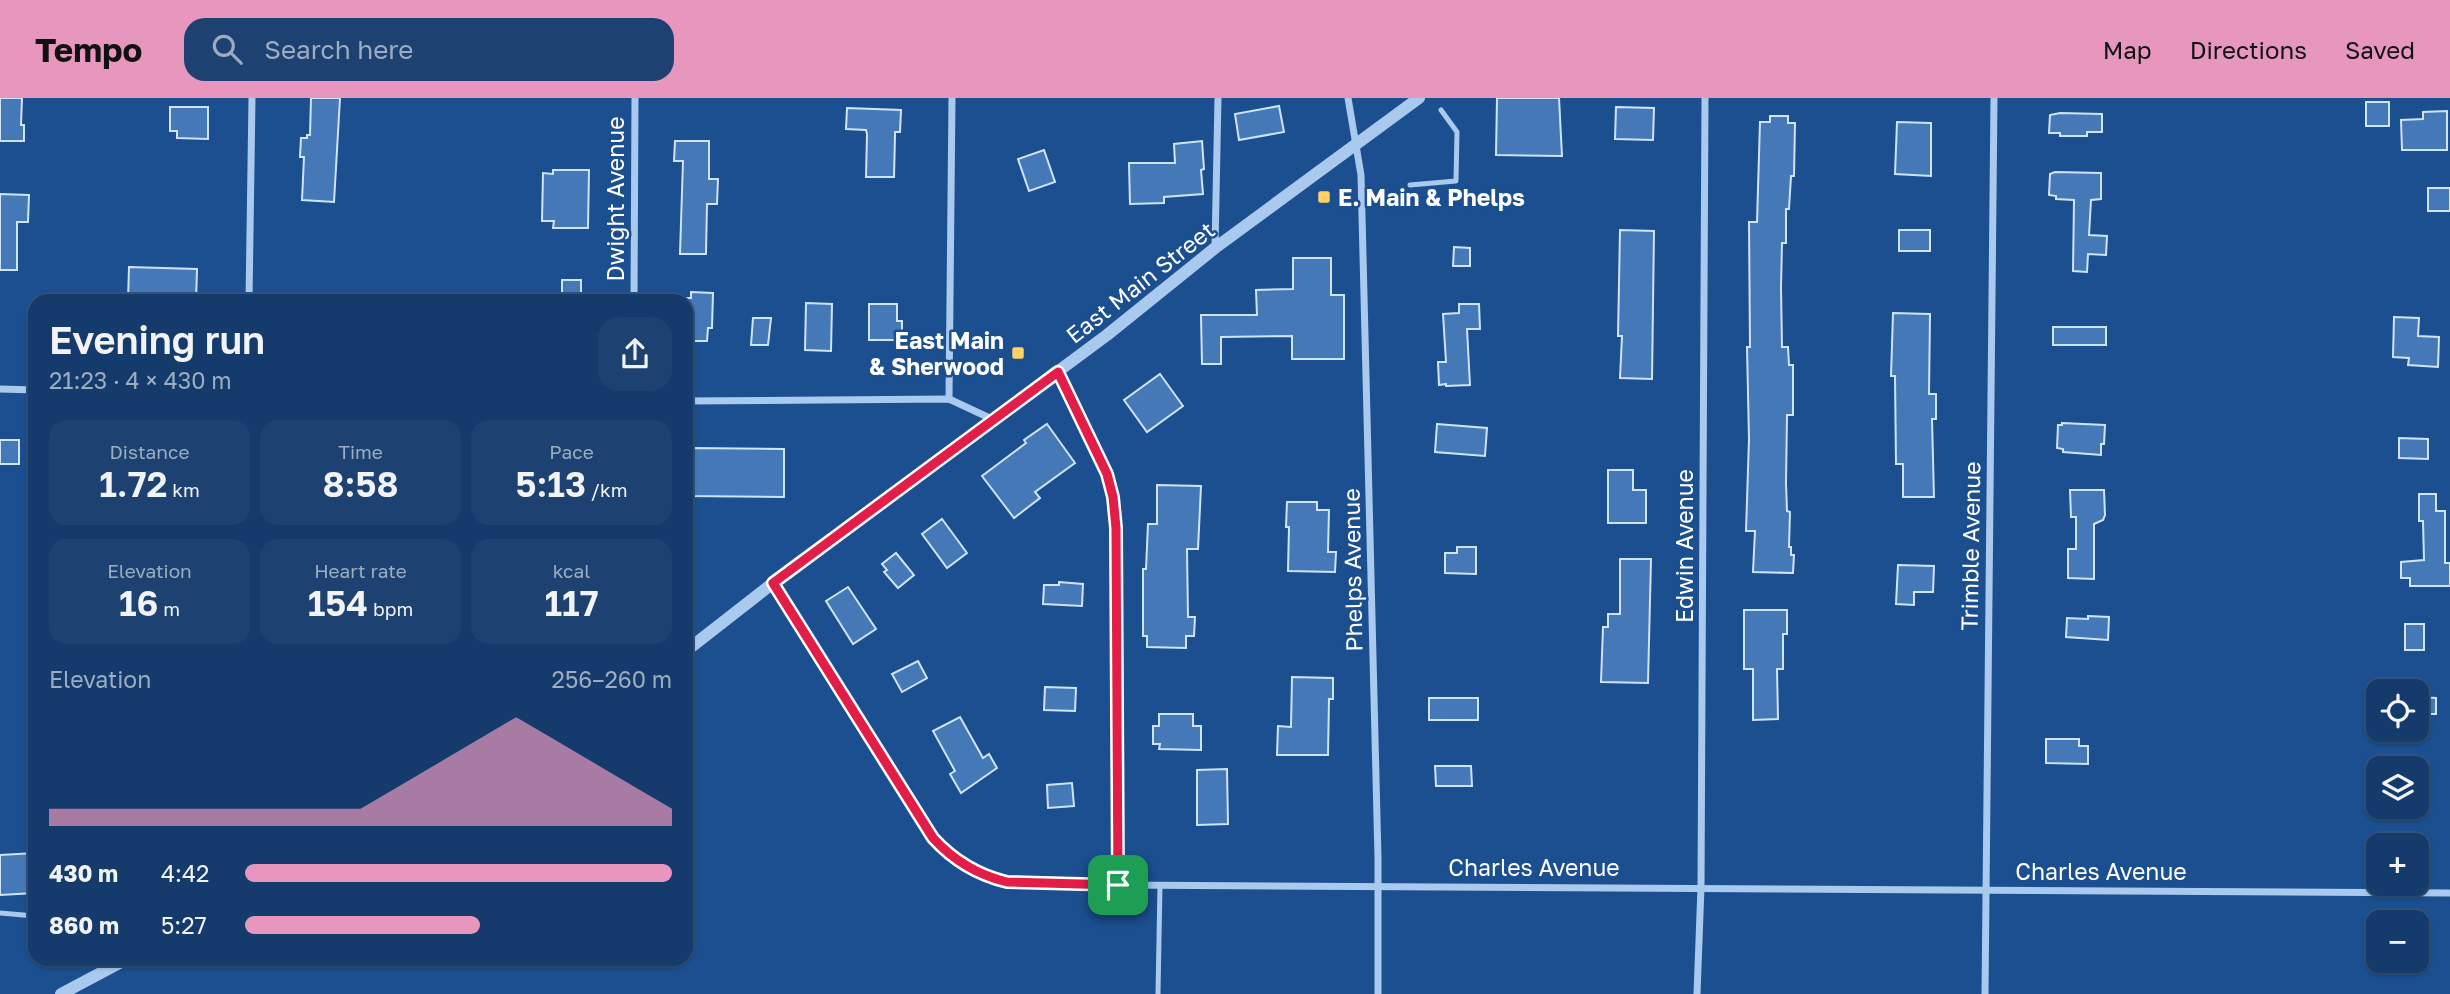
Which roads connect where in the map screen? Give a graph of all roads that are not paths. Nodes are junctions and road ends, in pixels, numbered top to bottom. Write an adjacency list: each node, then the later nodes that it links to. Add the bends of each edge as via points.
1 (253, 98): 13 (street)
2 (635, 98): 14 (street, Dwight Avenue)
3 (952, 98): 18 (street)
4 (1218, 98): 12 (street)
5 (1348, 98): 10 (street, Phelps Avenue)
6 (1419, 98): 10 (street, East Main Street)
7 (1705, 98): 26 (street, Edwin Avenue)
8 (1994, 98): 27 (street, Trimble Avenue)
9 (1441, 110): 11 (lane, via 1457,132 1456,181)
10 (1356, 146): 12 (street, East Main Street); 25 (street, Phelps Avenue, via 1361,175)
11 (1410, 185)
12 (1215, 248): 15 (street, East Main Street)
13 (249, 294)
14 (634, 294)
15 (1058, 372): 20 (street, East Main Street); 23 (street, via 1107,474 1113,497)
16 (0, 389): 17 (street)
17 (28, 390)
18 (949, 399): 19 (street); 20 (street)
19 (693, 401)
20 (994, 419): 21 (street, East Main Street)
21 (773, 583): 22 (street, East Main Street); 23 (street, Charles Avenue, via 933,838 948,854 1007,882)
22 (693, 646)
23 (1118, 885): 24 (street, Charles Avenue)
24 (1160, 885): 25 (street, Charles Avenue); 33 (lane)
25 (1379, 885): 26 (street, Charles Avenue); 34 (street, Phelps Avenue)
26 (1701, 887): 27 (street, Charles Avenue); 35 (street, Edwin Avenue)
27 (1986, 889): 28 (street, Charles Avenue); 36 (street, Trimble Avenue)
28 (2450, 893)
29 (0, 913): 30 (lane)
30 (28, 915)
31 (102, 966): 32 (street)
32 (61, 994)
33 (1158, 994)
34 (1378, 994)
35 (1697, 994)
36 (1985, 994)

